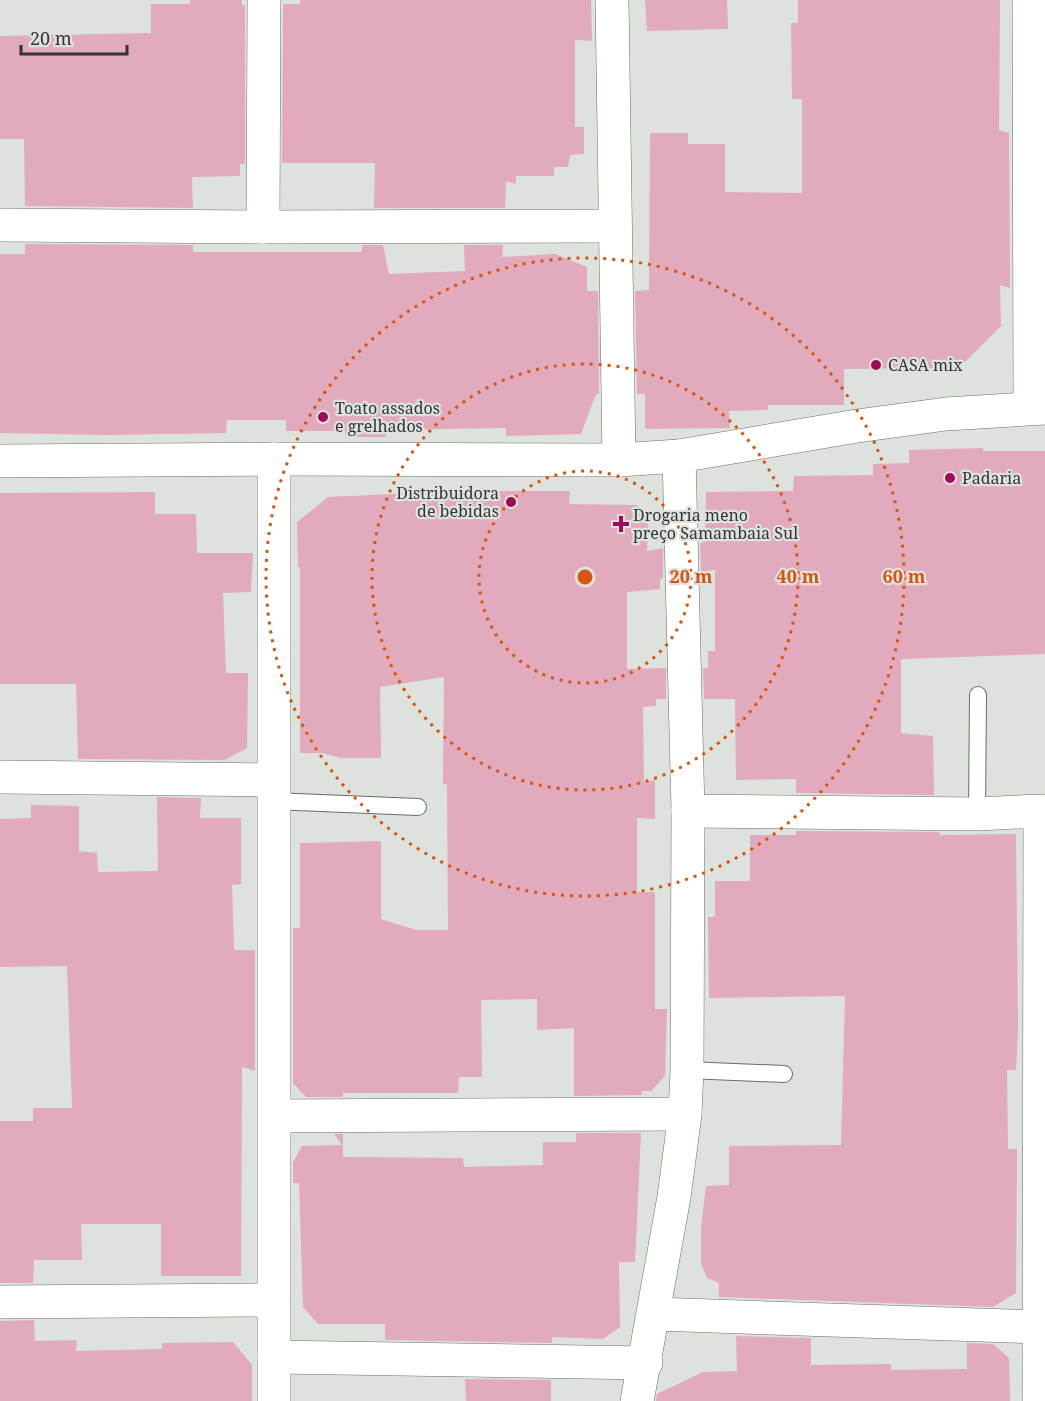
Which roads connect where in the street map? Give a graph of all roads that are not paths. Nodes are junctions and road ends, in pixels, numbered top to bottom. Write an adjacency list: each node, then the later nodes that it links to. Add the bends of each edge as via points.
1 (264, 0): 7 (street)
2 (612, 0): 6 (street)
3 (1029, 0): 4 (street)
4 (1037, 70): 8 (street)
5 (0, 225): 7 (street)
6 (614, 226): 7 (street); 11 (street)
7 (263, 227)
8 (1037, 408): 9 (street, via 945,414)
9 (679, 456): 11 (street); 17 (street)
10 (274, 459): 11 (street); 12 (street); 15 (street)
11 (619, 460)
12 (0, 461)
13 (978, 695): 19 (lane)
14 (0, 777): 15 (street)
15 (272, 790): 16 (lane); 24 (street)
16 (418, 807)
17 (688, 811): 19 (street); 20 (street)
18 (1043, 811): 19 (street); 22 (street)
19 (977, 814)
20 (687, 1070): 21 (lane); 23 (street)
21 (784, 1074)
22 (1043, 1095): 28 (street)
23 (685, 1114): 24 (street); 27 (street)
24 (274, 1116): 25 (street)
25 (273, 1300): 26 (street); 29 (street)
26 (0, 1302)
27 (654, 1314): 28 (street); 30 (street)
28 (1041, 1346): 33 (street)
29 (274, 1357): 30 (street); 31 (street)
30 (646, 1363): 32 (street)
31 (274, 1401)
32 (637, 1401)
33 (1039, 1401)

